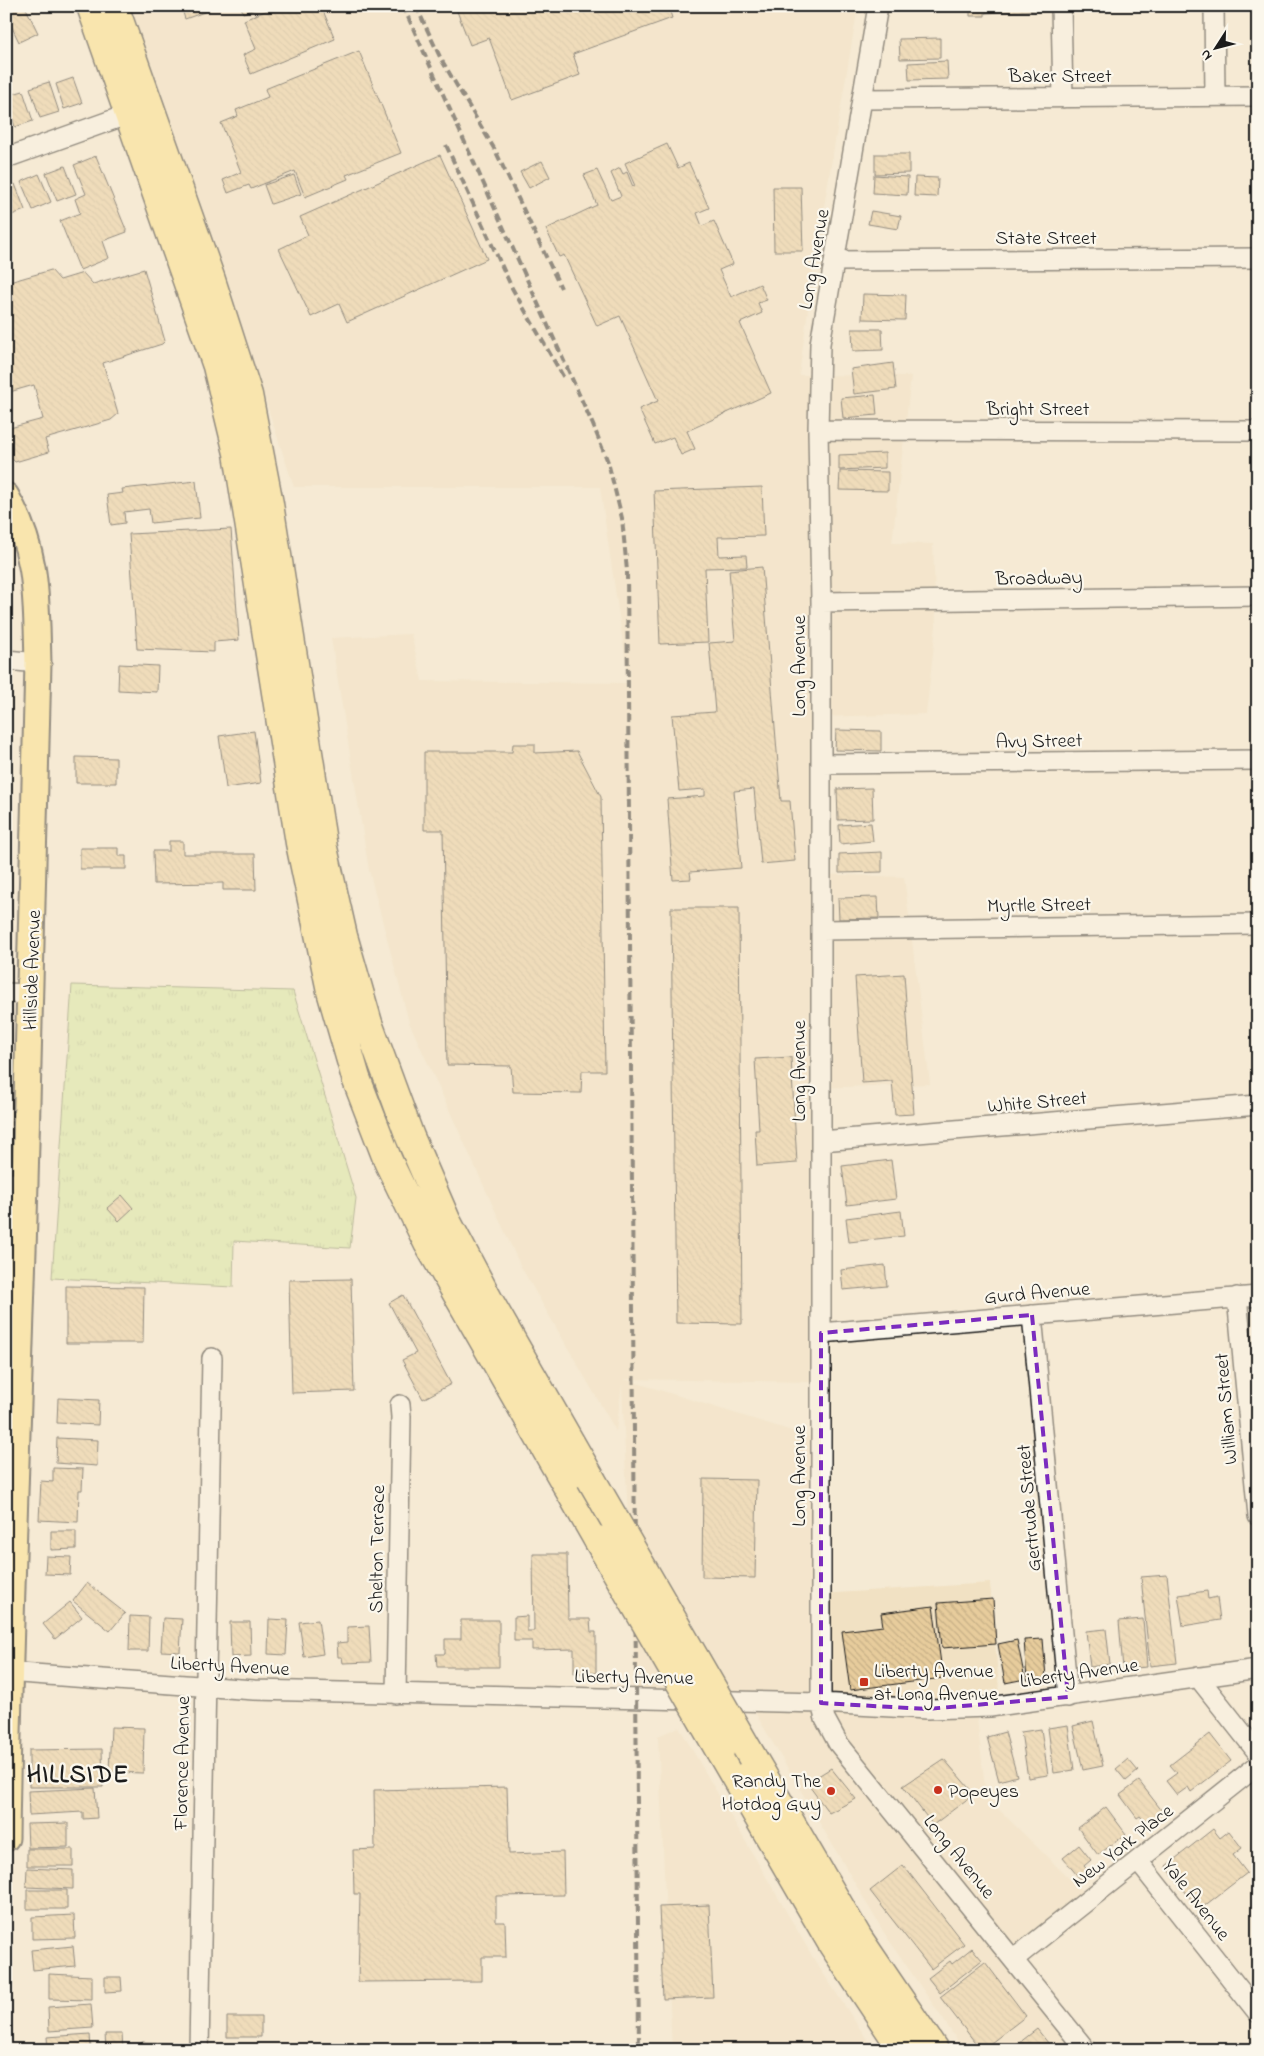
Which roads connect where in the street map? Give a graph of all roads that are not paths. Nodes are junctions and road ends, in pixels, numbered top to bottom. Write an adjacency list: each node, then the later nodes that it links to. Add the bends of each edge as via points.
1 (90, 6): 10 (highway)
2 (114, 6): 46 (highway, bridge, via 248,395 269,504 323,848 343,936 368,1023 407,1130 446,1220 484,1292 752,1757)
3 (878, 6): 9 (street, Long Avenue)
4 (1061, 6): 8 (street)
5 (1214, 6): 6 (street)
6 (1215, 96): 7 (street, Baker Street); 8 (street, Baker Street)
7 (1258, 96)
8 (1063, 98): 9 (street, Baker Street)
9 (863, 99): 13 (street, Long Avenue)
10 (129, 114): 11 (street); 46 (highway, bridge, via 217,366 232,423 300,843 331,991 353,1069 388,1162 428,1243 720,1751)
11 (6, 158)
12 (1258, 258): 13 (street, State Street)
13 (835, 261): 14 (street, Long Avenue, via 820,344)
14 (818, 430): 15 (street, Bright Street); 18 (street, Long Avenue)
15 (1258, 431)
16 (6, 496): 20 (main road, Hillside Avenue, via 22,527 30,554 37,605)
17 (1258, 596): 18 (street, Broadway)
18 (821, 602): 22 (street, Long Avenue)
19 (6, 660): 20 (street)
20 (38, 663): 25 (main road, Hillside Avenue)
21 (1258, 760): 22 (street, Avy Street)
22 (821, 764): 24 (street, Long Avenue)
23 (1258, 924): 24 (street, Myrtle Street)
24 (821, 930): 27 (street, Long Avenue)
25 (18, 994): 28 (main road, Hillside Avenue)
26 (1258, 1105): 27 (street, White Street)
27 (821, 1142): 32 (street, Long Avenue)
28 (16, 1184): 34 (main road, Hillside Avenue)
29 (1258, 1296): 30 (street, Gurd Avenue)
30 (1237, 1297): 31 (street, Gurd Avenue); 36 (street, William Street)
31 (1032, 1315): 32 (street, Gurd Avenue); 42 (street, Gertrude Street)
32 (821, 1332): 43 (street, Long Avenue)
33 (212, 1358): 40 (street, Florence Avenue)
34 (12, 1374): 38 (main road, Hillside Avenue)
35 (400, 1405): 41 (street, Shelton Terrace)
36 (1258, 1516)
37 (1258, 1669): 39 (street, Liberty Avenue)
38 (8, 1672): 40 (street, Liberty Avenue); 47 (main road, Hillside Avenue)
39 (1198, 1677): 42 (street, Liberty Avenue); 44 (street)
40 (205, 1686): 41 (street, Liberty Avenue); 52 (street, Florence Avenue)
41 (396, 1694): 43 (street, Liberty Avenue)
42 (1068, 1697): 43 (street, Liberty Avenue, via 927,1709)
43 (820, 1703): 50 (street, Long Avenue, via 824,1719 838,1743)
44 (1258, 1753)
45 (1258, 1765): 48 (street, New York Place)
46 (783, 1836): 49 (highway)
47 (6, 1838)
48 (1138, 1861): 50 (street, New York Place); 51 (street, Yale Avenue)
49 (845, 1939): 53 (highway); 54 (highway, via 891,1988)
50 (1014, 1959): 55 (street, Long Avenue)
51 (1258, 2012)
52 (199, 2050)
53 (903, 2050)
54 (934, 2050)
55 (1086, 2050)

